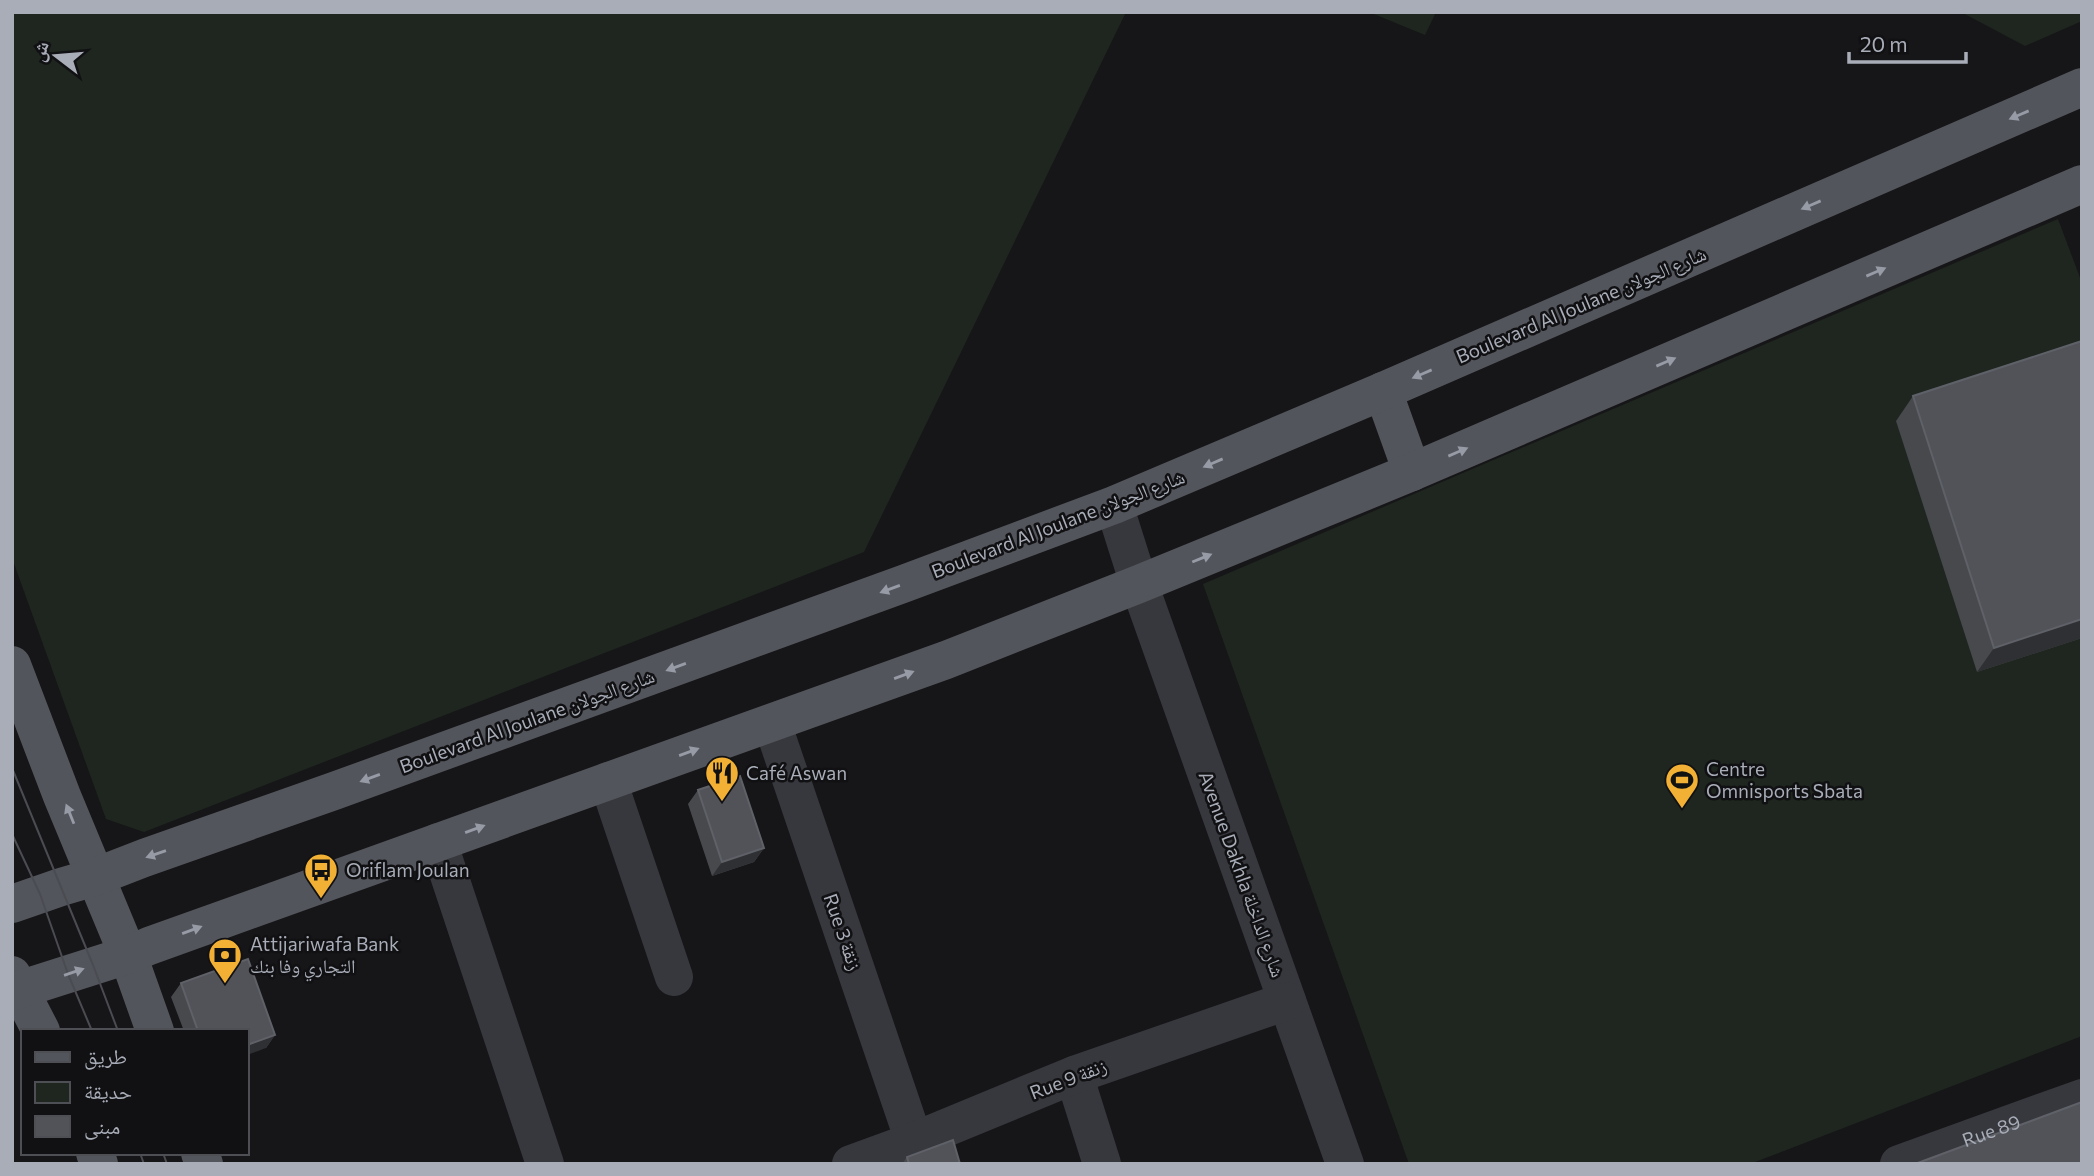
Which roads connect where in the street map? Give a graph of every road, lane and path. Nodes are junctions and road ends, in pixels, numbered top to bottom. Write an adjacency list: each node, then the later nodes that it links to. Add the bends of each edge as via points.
1 (2080, 93): 3 (main road, Boulevard Al Joulane شارع الجولان, one-way to 3)
2 (2082, 184): 4 (main road, one-way to 2)
3 (1383, 391): 4 (main road); 5 (main road, Boulevard Al Joulane شارع الجولان, one-way to 5)
4 (1412, 472): 6 (main road, one-way to 4)
5 (1114, 505): 6 (street, Avenue Dakhla شارع الداخلة); 11 (main road, Boulevard Al Joulane شارع الجولان, one-way to 11)
6 (1139, 584): 8 (main road, one-way to 6); 16 (street, Avenue Dakhla شارع الداخلة)
7 (12, 665): 11 (main road, one-way to 7)
8 (772, 723): 9 (main road, one-way to 8); 21 (street, Rue 3 زنقة)
9 (608, 781): 10 (main road, one-way to 9); 14 (street)
10 (438, 842): 13 (main road, one-way to 10); 22 (street)
11 (95, 877): 12 (main road, Boulevard Al Joulane شارع الجولان); 13 (main road)
12 (12, 904)
13 (128, 955): 15 (main road, one-way to 13); 18 (main road)
14 (674, 978)
15 (14, 986): 17 (main road)
16 (1287, 1001): 19 (street, Rue 9 زنقة); 25 (street, Avenue Dakhla شارع الداخلة)
17 (40, 1029)
18 (154, 1029)
19 (1074, 1075): 21 (street, Rue 9 زنقة); 24 (street)
20 (2082, 1098): 26 (street, Rue 89)
21 (914, 1141): 23 (street, Rue 9 زنقة)
22 (545, 1164)
23 (851, 1164)
24 (1102, 1164)
25 (1345, 1164)
26 (1899, 1164)

